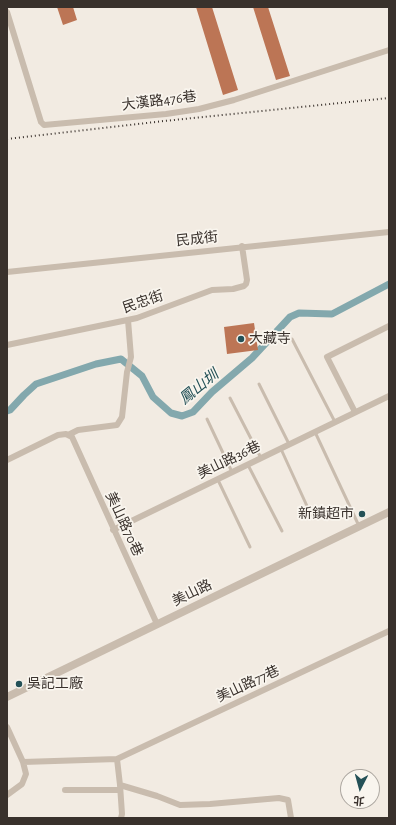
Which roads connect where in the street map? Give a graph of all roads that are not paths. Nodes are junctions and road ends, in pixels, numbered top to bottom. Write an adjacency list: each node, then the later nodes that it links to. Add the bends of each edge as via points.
1 (7, 12): 2 (street, 大漢路476巷, via 44,125 166,114 199,108 234,100)
2 (389, 50)
3 (389, 232): 4 (street, 民成街)
4 (242, 246): 5 (street, 民成街); 6 (street, 民忠街, via 247,280 244,286 212,290)
5 (7, 272)
6 (128, 320): 9 (street, 民忠街); 17 (street, via 131,357 122,417 117,424 78,430)
7 (389, 326): 13 (street, via 327,357)
8 (292, 339): 15 (lane)
9 (7, 345)
10 (259, 384): 18 (lane)
11 (389, 396): 13 (street, 美山路36巷)
12 (230, 398): 20 (lane)
13 (355, 412): 15 (street, 美山路36巷)
14 (207, 419): 23 (lane)
15 (335, 422): 16 (street, 美山路36巷)
16 (315, 432): 18 (street, 美山路36巷); 27 (lane)
17 (68, 435): 21 (street, via 58,435); 28 (street, 美山路70巷, via 72,437)
18 (289, 444): 19 (street, 美山路36巷)
19 (281, 448): 20 (street, 美山路36巷); 26 (lane)
20 (261, 458): 22 (street, 美山路36巷)
21 (7, 460)
22 (247, 465): 23 (street, 美山路36巷); 29 (lane)
23 (232, 472): 24 (street, 美山路36巷)
24 (218, 479): 28 (street, 美山路36巷); 30 (lane)
25 (389, 512): 27 (street, 美山路)
26 (312, 517)
27 (359, 526): 31 (street, 美山路)
28 (113, 530): 31 (street, 美山路70巷)
29 (282, 531)
30 (250, 547)
31 (157, 624): 33 (street, 美山路)
32 (389, 631): 35 (street, 美山路77巷)
33 (7, 697)
34 (7, 727): 36 (street)
35 (117, 759): 36 (street, 美山路77巷); 37 (street)
36 (23, 762): 39 (street, via 26,774 22,784)
37 (120, 788): 38 (street); 40 (street); 41 (street, via 157,796 180,805 278,798 288,800)
38 (65, 790)
39 (7, 795)
40 (121, 818)
41 (291, 818)

